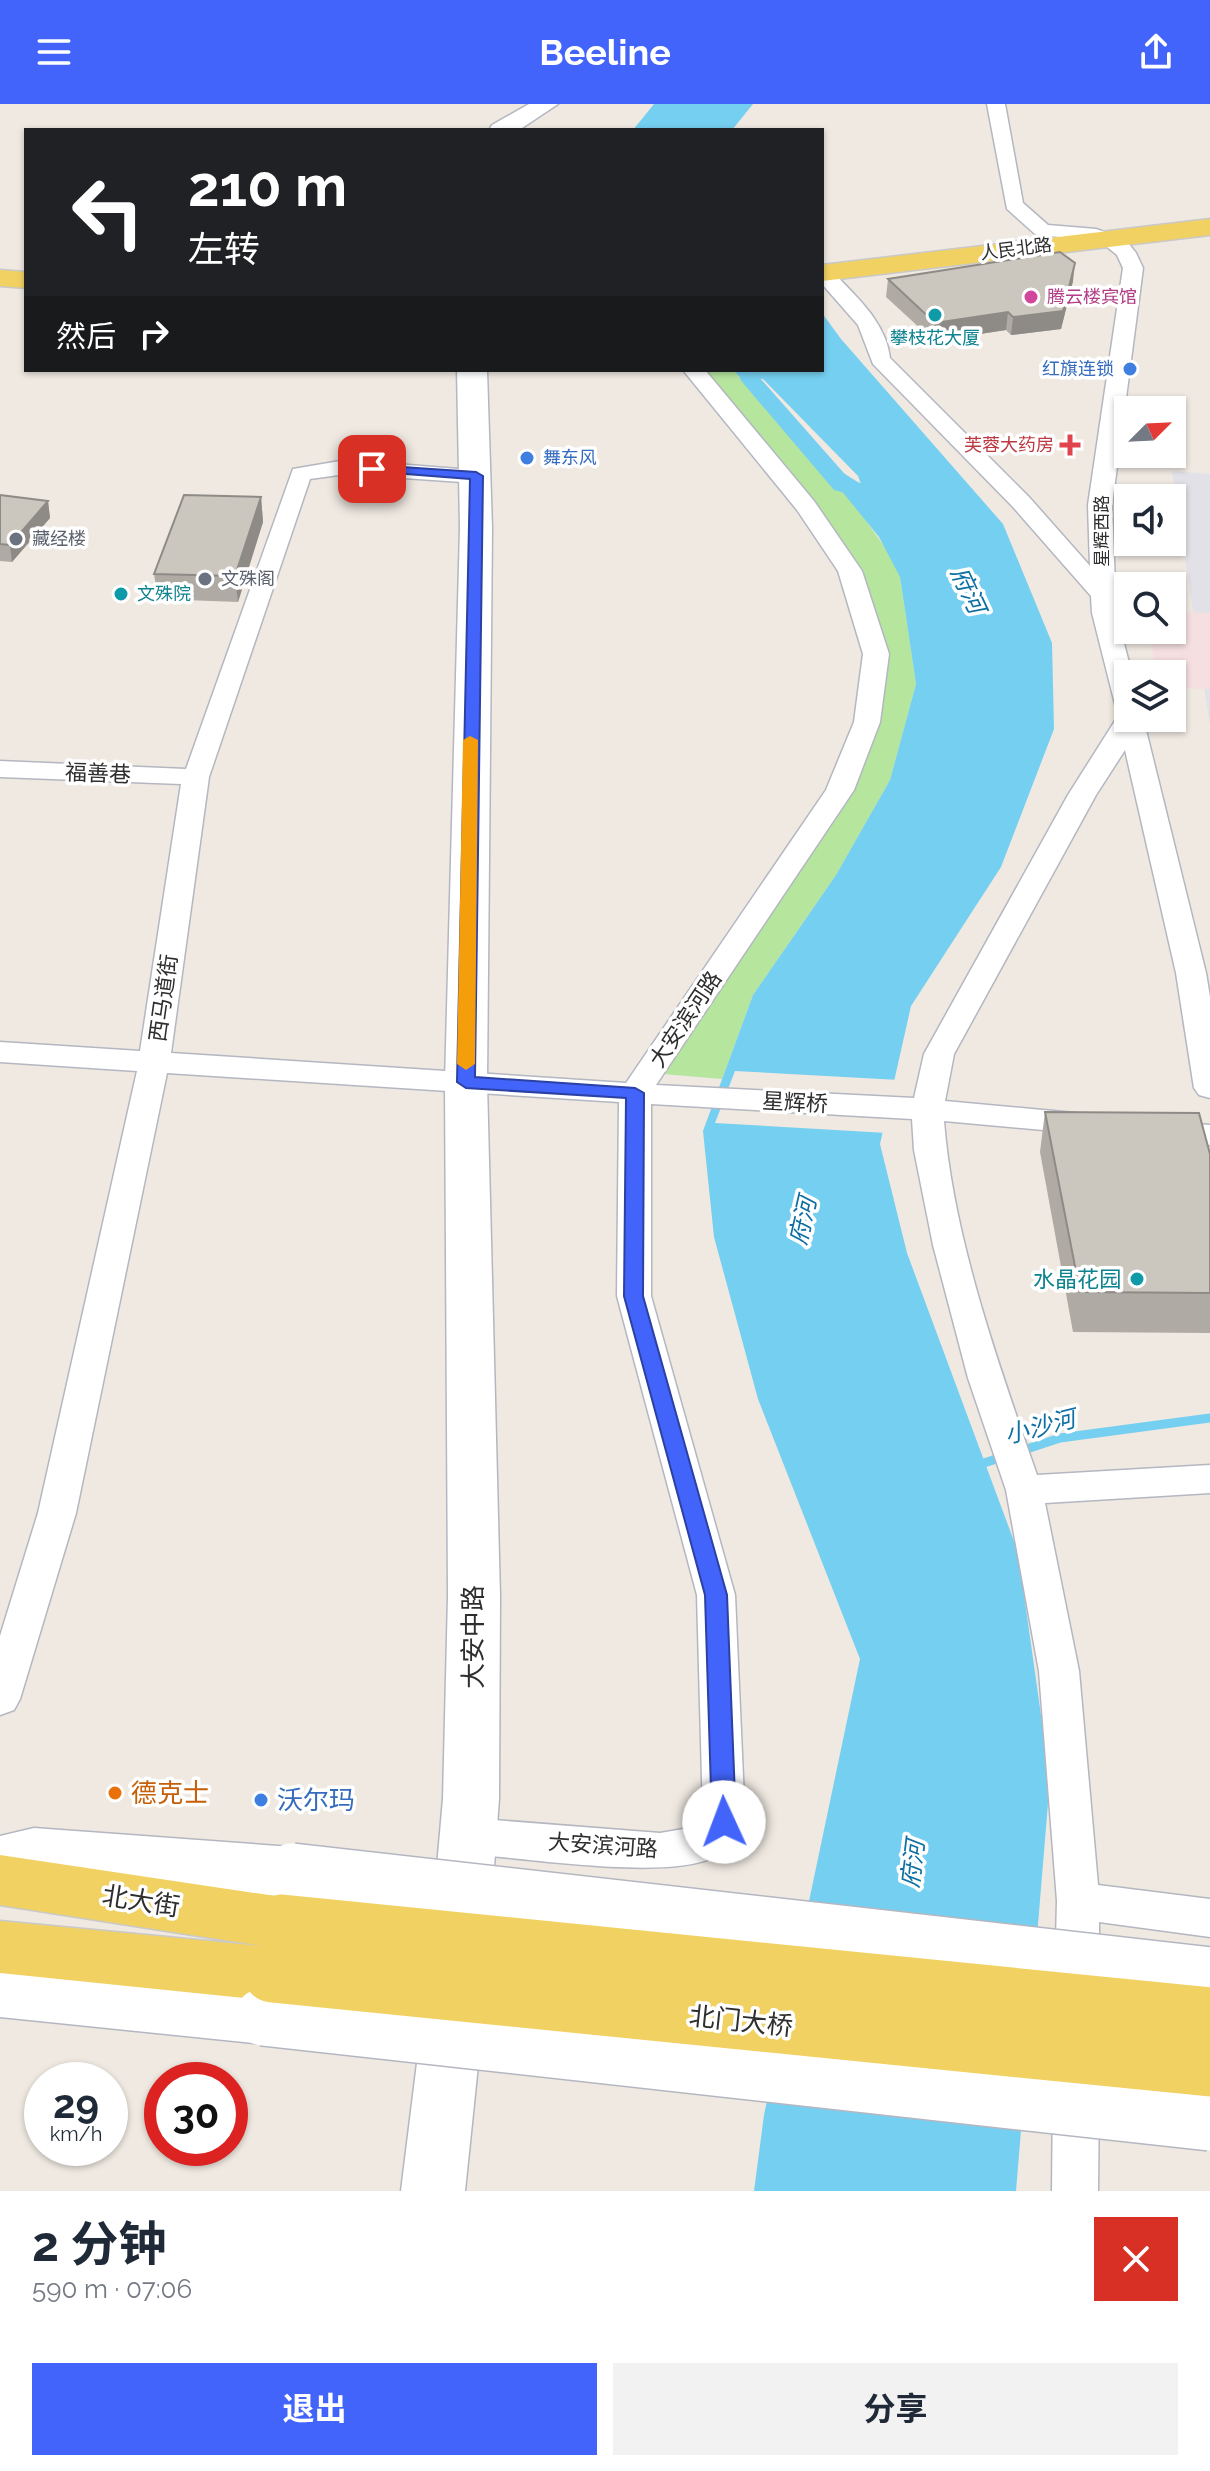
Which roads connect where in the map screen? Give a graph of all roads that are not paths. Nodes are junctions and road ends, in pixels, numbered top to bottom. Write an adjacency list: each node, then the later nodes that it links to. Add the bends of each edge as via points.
1 (546, 104): 3 (street)
2 (996, 104): 6 (street, via 1014,205)
3 (504, 128)
4 (1210, 212): 6 (main road, 人民北路)
5 (1210, 227): 7 (main road, 人民北路)
6 (1040, 229): 7 (street); 10 (main road, 人民北路)
7 (1112, 238): 10 (main road, 人民北路); 16 (street, 星辉西路, via 1129,254 1133,268 1100,505)
8 (0, 264): 9 (main road)
9 (24, 265)
10 (824, 265): 16 (street, via 880,348 880,360 1021,502)
11 (0, 278): 12 (main road)
12 (24, 280)
13 (472, 372): 15 (street, 大安中路)
14 (696, 372): 27 (street, 大安滨河路, via 806,506 850,571 876,654 867,722 840,790)
15 (476, 476): 21 (street, 西马道街, via 346,467 301,474); 25 (street, 大安中路)
16 (1104, 596): 17 (street, 星辉西路)
17 (1115, 660)
18 (1120, 732): 28 (street)
19 (1133, 732): 22 (street, 星辉西路)
20 (0, 769): 21 (street, 福善巷)
21 (196, 777): 24 (street, 西马道街)
22 (1200, 974): 26 (street, 星辉西路)
23 (0, 1052): 24 (street, 星辉桥)
24 (154, 1062): 25 (street, 星辉桥); 32 (street, 西马道街, via 57,1513)
25 (466, 1082): 27 (street, 星辉桥); 33 (street, 大安中路, via 474,1596)
26 (1210, 1088)
27 (635, 1093): 28 (street, 星辉桥); 33 (street, 大安滨河路, via 634,1296 716,1595 724,1822 700,1844 660,1851)
28 (912, 1108): 29 (street, 星辉桥); 30 (street, via 930,1150 950,1245)
29 (1210, 1135)
30 (1015, 1466): 31 (street); 36 (street, via 1059,1671)
31 (1210, 1479)
32 (0, 1699)
33 (468, 1836): 45 (street, 大安中路)
34 (0, 1861): 39 (street, via 34,1853)
35 (0, 1880): 39 (main road, 北大街)
36 (1078, 1901): 37 (street); 46 (street)
37 (1210, 1918)
38 (0, 1947): 39 (main road)
39 (277, 1947): 40 (street, bridge); 41 (street); 42 (main road, bridge); 43 (main road, 北门大桥, bridge); 44 (street, bridge)
40 (1210, 1976)
41 (0, 1990)
42 (1210, 2016)
43 (1210, 2068)
44 (1210, 2122)
45 (433, 2191)
46 (1075, 2191)

